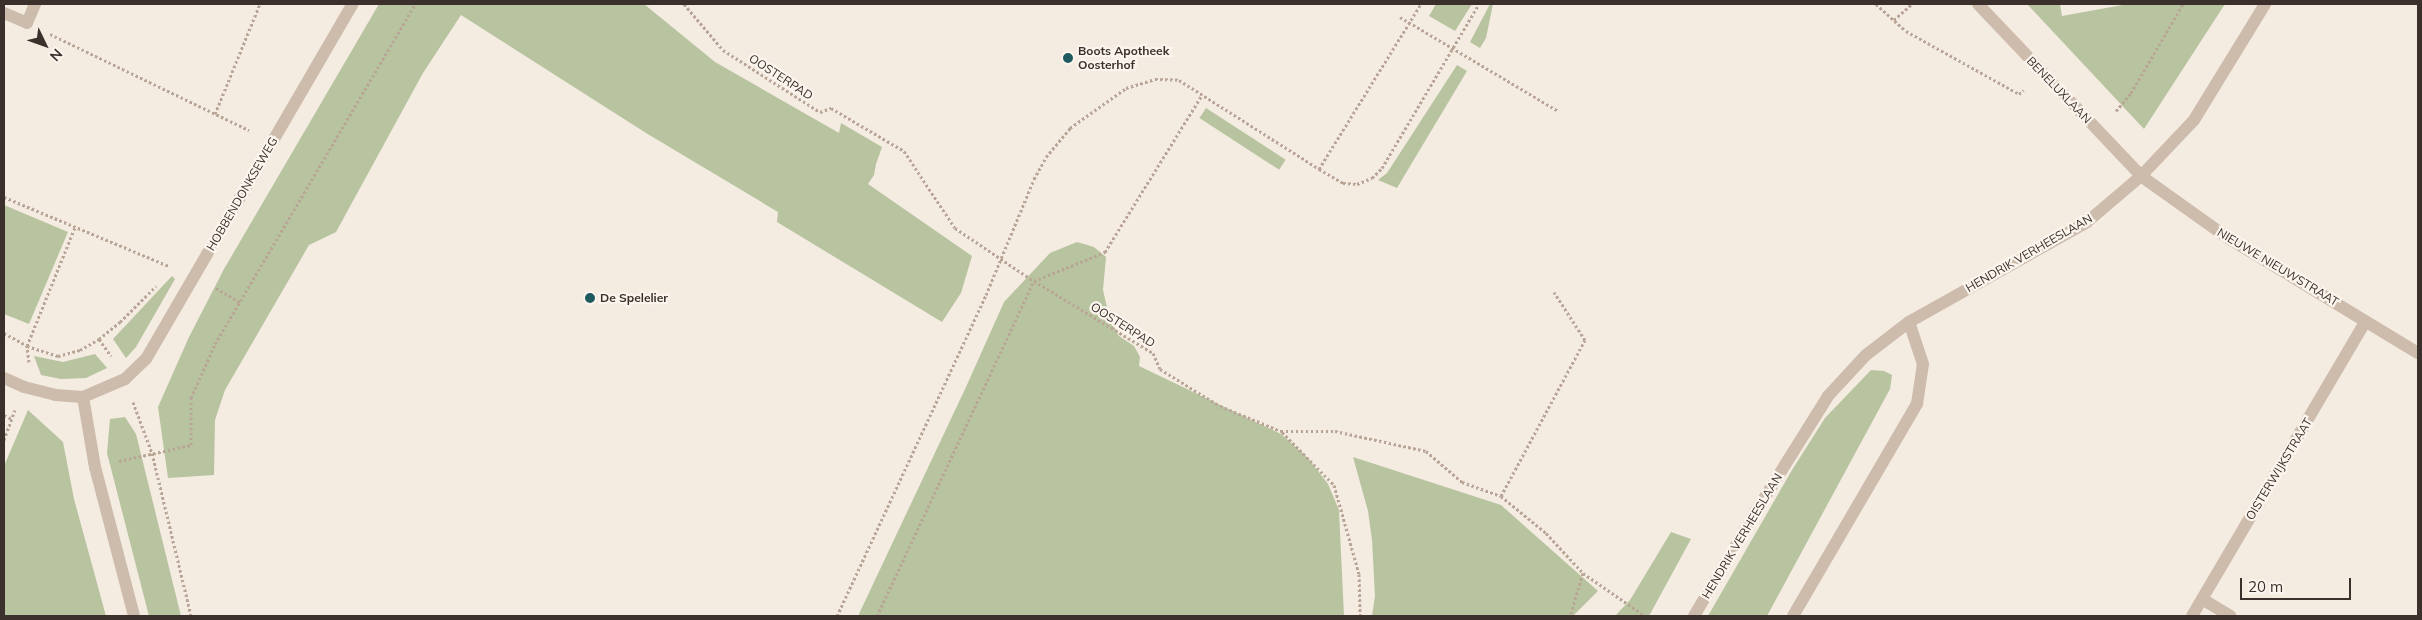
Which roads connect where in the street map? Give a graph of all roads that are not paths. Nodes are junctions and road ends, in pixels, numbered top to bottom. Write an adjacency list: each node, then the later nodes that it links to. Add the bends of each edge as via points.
1 (35, 4): 5 (street, via 27,23)
2 (353, 4): 11 (street, HOBBENDONKSEWEG, via 146,359 125,380)
3 (1978, 4): 6 (street, BENELUXLAAN)
4 (2265, 4): 6 (street, HENDRIK VERHEESLAAN, via 2194,120)
5 (4, 14)
6 (2141, 176): 7 (street, NIEUWE NIEUWSTRAAT, via 2228,238); 8 (street, HENDRIK VERHEESLAAN, via 2087,222)
7 (2366, 321): 9 (street, NIEUWE NIEUWSTRAAT); 12 (street, OISTERWIJKSTRAAT)
8 (1908, 322): 14 (street, HENDRIK VERHEESLAAN, via 1866,355 1828,396); 15 (street, via 1923,364 1918,404)
9 (2418, 353)
10 (4, 378): 11 (street, via 55,395)
11 (83, 397): 13 (street, via 95,467)
12 (2202, 599): 16 (street, OISTERWIJKSTRAAT); 17 (street)
13 (134, 616)
14 (1694, 616)
15 (1793, 616)
16 (2192, 616)
17 (2230, 616)

